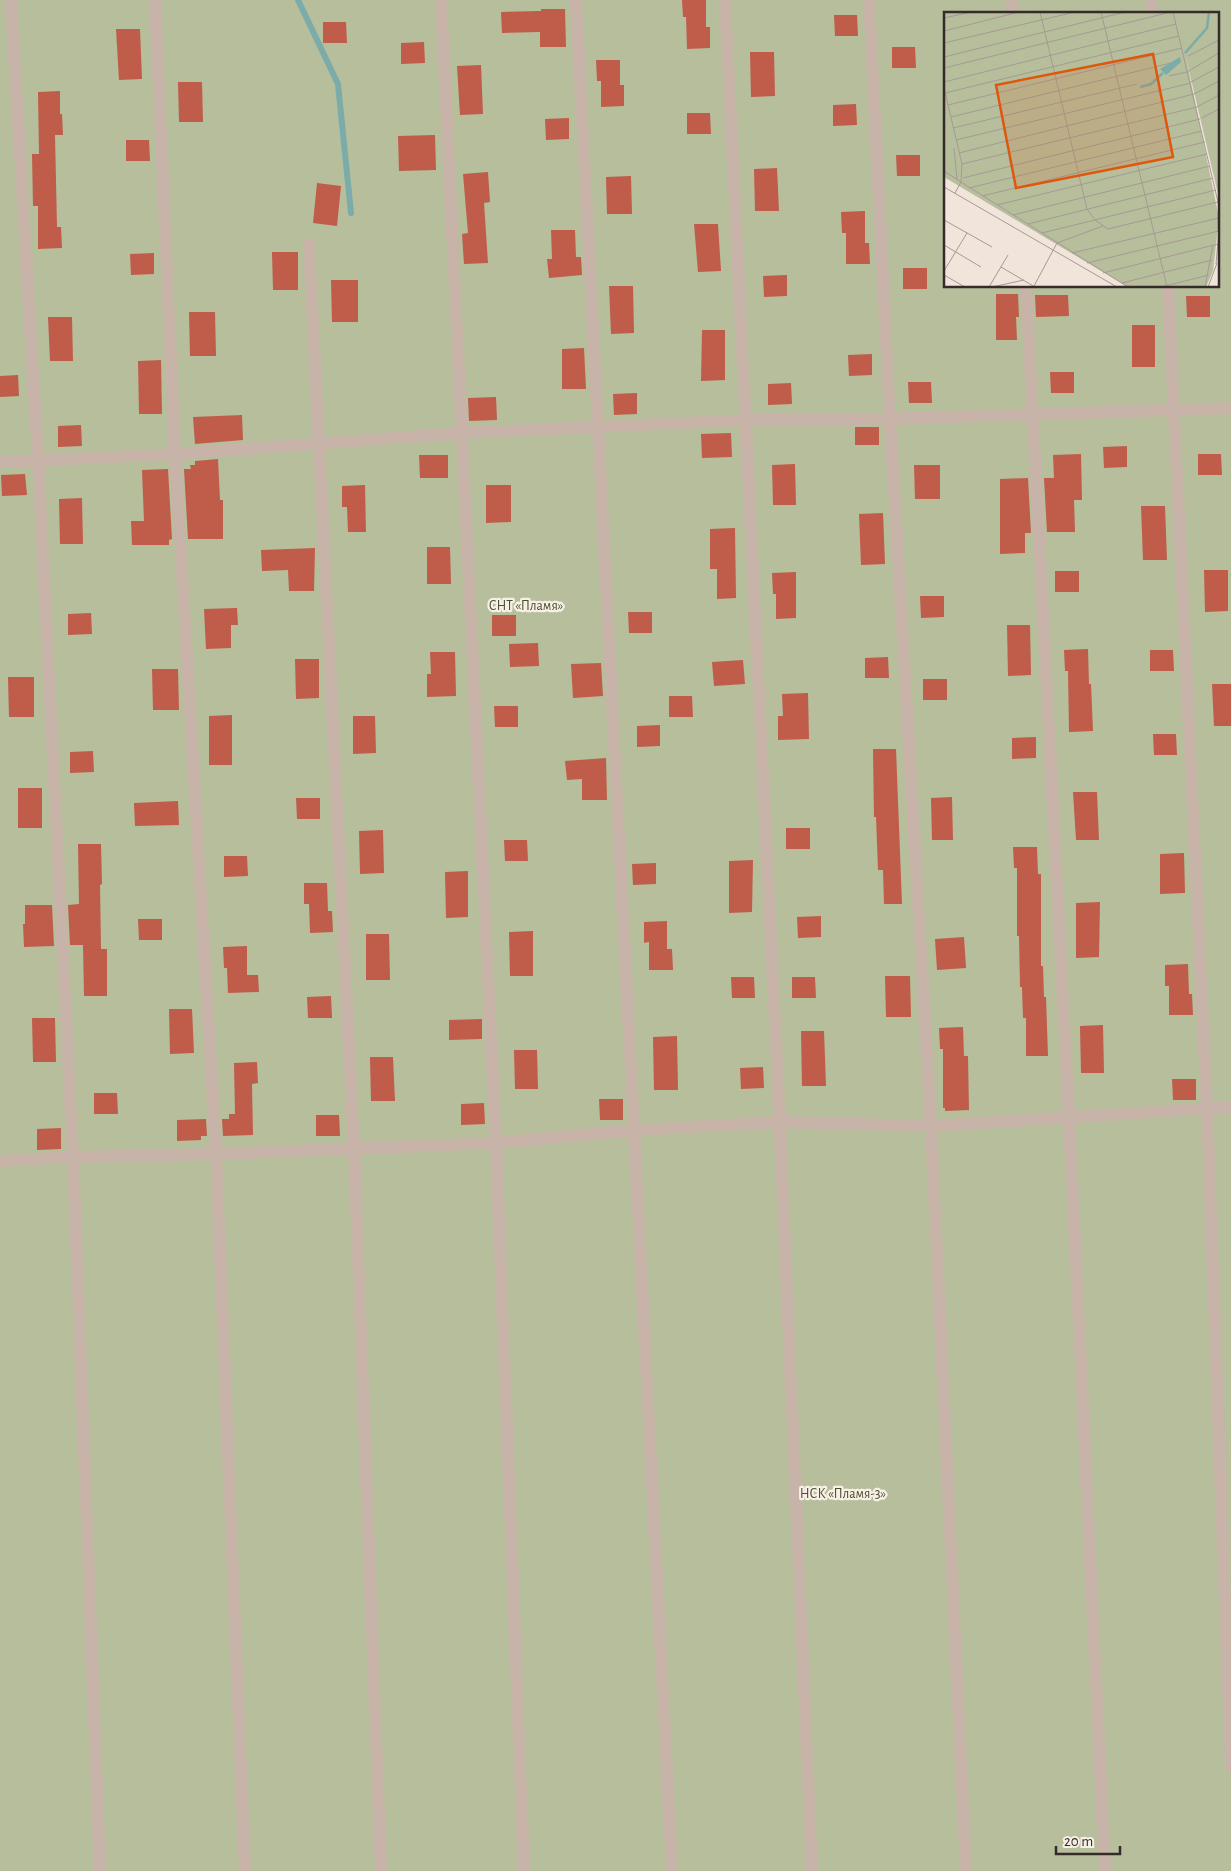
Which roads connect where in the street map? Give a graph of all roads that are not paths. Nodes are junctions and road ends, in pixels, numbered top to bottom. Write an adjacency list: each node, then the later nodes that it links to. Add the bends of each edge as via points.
1 (11, 0): 19 (street)
2 (155, 0): 18 (street)
3 (440, 0): 16 (street)
4 (576, 0): 15 (street)
5 (725, 0): 14 (street)
6 (869, 0): 13 (street)
7 (309, 244): 17 (street)
8 (1026, 288): 12 (street)
9 (1168, 288): 11 (street)
10 (1231, 408): 11 (street)
11 (1174, 409): 12 (street); 22 (street)
12 (1032, 414): 13 (street); 23 (street)
13 (890, 419): 14 (street); 25 (street)
14 (747, 420): 15 (street); 24 (street)
15 (599, 427): 16 (street); 26 (street)
16 (462, 433): 17 (street); 27 (street)
17 (320, 444): 18 (street); 28 (street)
18 (175, 454): 19 (street); 29 (street)
19 (38, 460): 20 (street); 30 (street)
20 (0, 462)
21 (1231, 1107): 22 (street)
22 (1207, 1108): 23 (street); 32 (street)
23 (1069, 1117): 25 (street); 40 (street)
24 (781, 1122): 25 (street); 26 (street); 38 (street)
25 (931, 1126): 39 (street)
26 (635, 1130): 27 (street); 37 (street)
27 (496, 1143): 28 (street); 36 (street)
28 (354, 1149): 29 (street); 35 (street)
29 (216, 1154): 30 (street); 34 (street)
30 (73, 1156): 31 (street); 33 (street)
31 (0, 1161)
32 (1231, 1767)
33 (100, 1871)
34 (245, 1871)
35 (381, 1871)
36 (524, 1871)
37 (672, 1871)
38 (812, 1871)
39 (966, 1871)
40 (1105, 1871)

